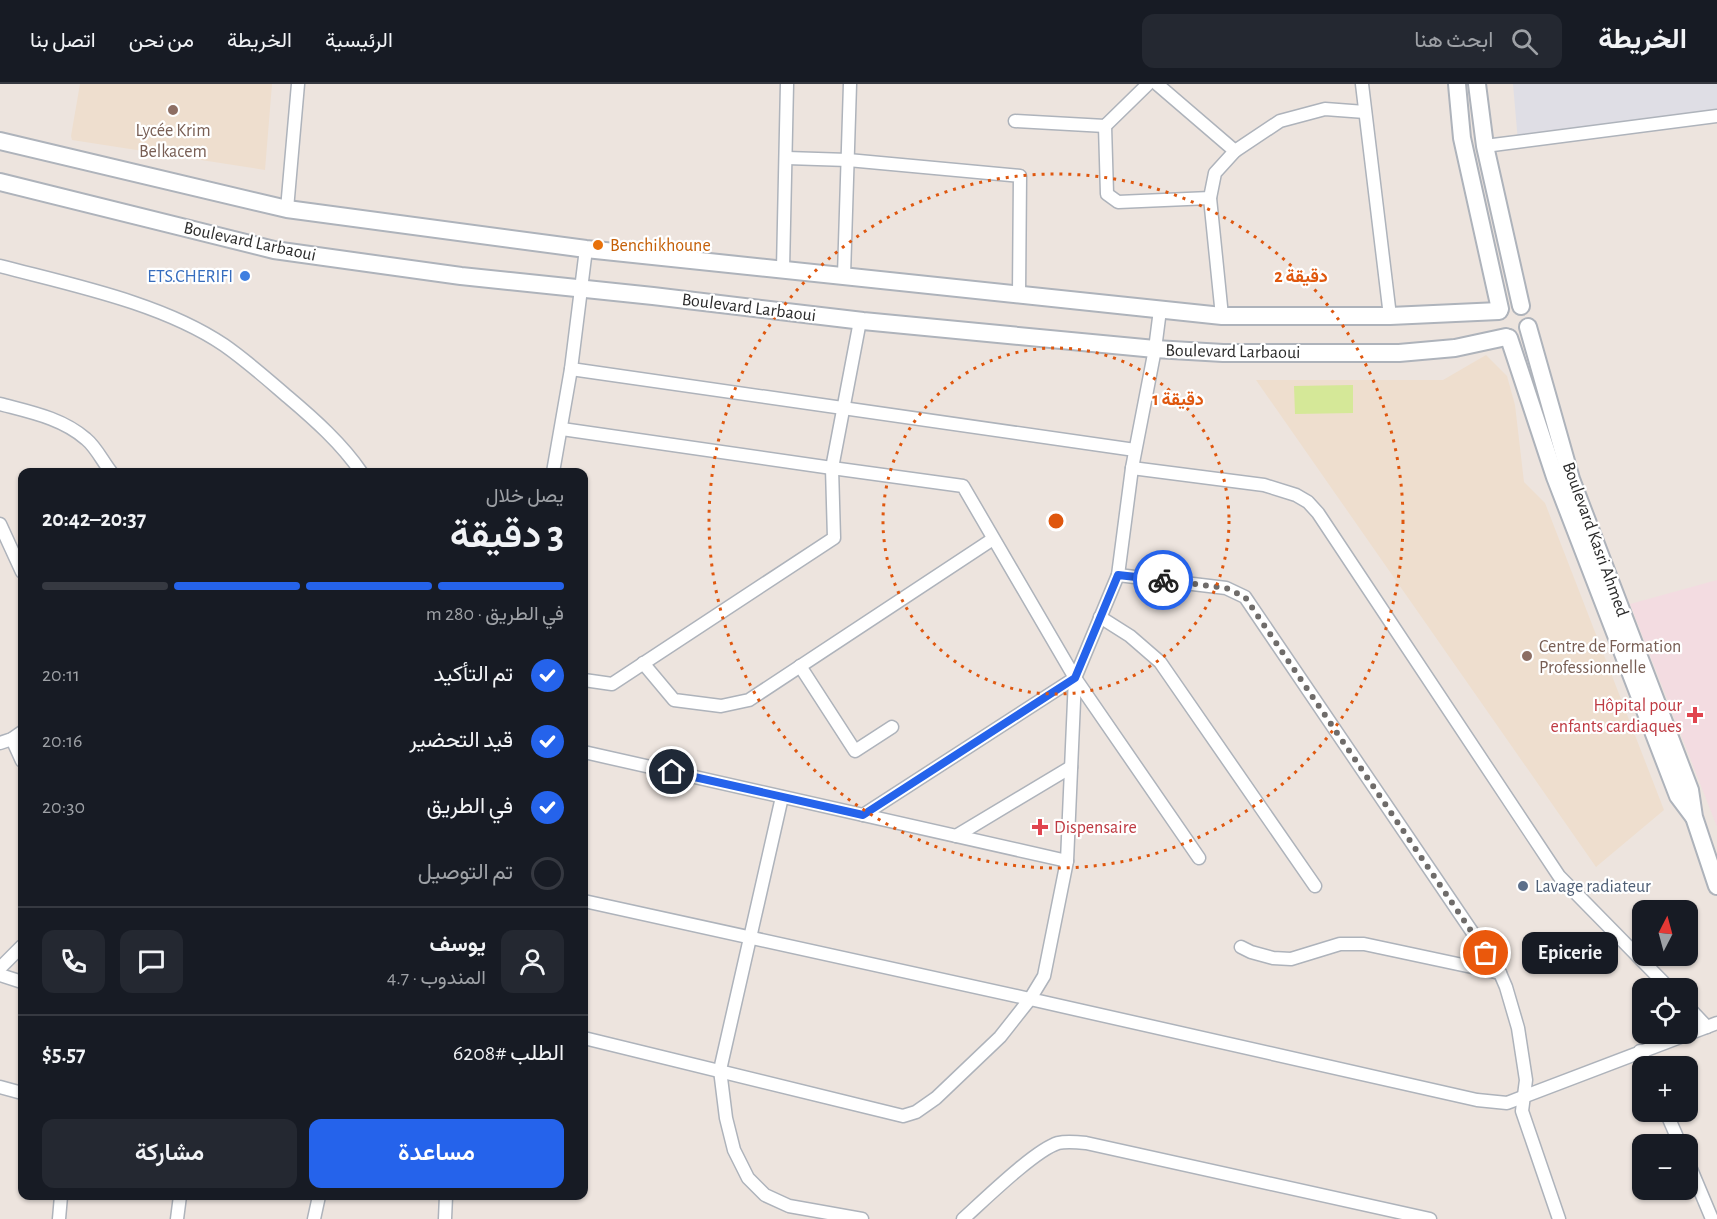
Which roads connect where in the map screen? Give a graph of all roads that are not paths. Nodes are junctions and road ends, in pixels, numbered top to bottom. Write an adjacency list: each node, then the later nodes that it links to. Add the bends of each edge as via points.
1 (298, 84): 20 (street)
2 (787, 84): 16 (street)
3 (850, 84): 17 (street)
4 (1148, 84): 12 (street)
5 (1157, 84): 15 (street)
6 (1362, 84): 9 (street)
7 (1456, 84): 29 (main road, via 1462,138)
8 (1477, 84): 14 (main road)
9 (1365, 112): 15 (street, via 1325,109 1280,121); 31 (street)
10 (1717, 116): 14 (street)
11 (1016, 121): 12 (street)
12 (1105, 126): 19 (street, via 1107,194 1118,202)
13 (0, 141): 20 (main road, Boulevard Larbaoui)
14 (1485, 146): 27 (main road)
15 (1235, 151): 19 (street, via 1215,173)
16 (787, 158): 17 (street); 23 (street)
17 (848, 160): 24 (street); 26 (street, via 1020,176)
18 (0, 182): 25 (main road, Boulevard Larbaoui, via 274,250)
19 (1210, 198): 30 (street)
20 (287, 209): 21 (main road, Boulevard Larbaoui)
21 (586, 249): 23 (main road, Boulevard Larbaoui); 25 (street)
22 (0, 266): 42 (street, via 150,309 223,344 305,411)
23 (783, 269): 24 (main road, Boulevard Larbaoui)
24 (844, 275): 26 (main road, Boulevard Larbaoui)
25 (582, 290): 32 (main road, Boulevard Larbaoui); 36 (street)
26 (1019, 294): 28 (main road, Boulevard Larbaoui)
27 (1521, 306): 29 (main road, via 1509,304); 33 (main road, via 1528,315)
28 (1160, 310): 30 (main road, Boulevard Larbaoui); 35 (street)
29 (1499, 310): 31 (main road, Boulevard Larbaoui); 34 (main road, via 1496,327)
30 (1222, 316): 31 (main road, Boulevard Larbaoui)
31 (1390, 316)
32 (860, 321): 35 (main road, Boulevard Larbaoui); 38 (street)
33 (1528, 327): 34 (main road, via 1521,336); 62 (main road, Boulevard Kasri Ahmed, via 1572,479 1690,790)
34 (1508, 337): 35 (main road, Boulevard Larbaoui, via 1455,348 1399,353); 62 (main road, Boulevard Kasri Ahmed, via 1555,477 1678,796)
35 (1155, 349): 40 (street)
36 (571, 369): 38 (street); 39 (street)
37 (0, 404): 41 (street, via 63,423 88,439)
38 (843, 410): 40 (street); 44 (street)
39 (562, 429): 43 (street); 44 (street)
40 (1135, 450): 45 (street)
41 (108, 468)
42 (358, 468)
43 (554, 468)
44 (832, 468): 47 (street, via 963,486); 51 (street, via 834,538)
45 (1132, 468): 49 (street); 75 (street, via 1264,485 1308,502 1559,876)
46 (0, 524): 48 (street)
47 (993, 539): 52 (street); 53 (street)
48 (18, 563)
49 (1118, 575): 50 (street); 73 (street, via 1226,588 1245,597)
50 (1100, 617): 53 (street); 66 (street, via 1160,662)
51 (643, 663): 52 (street, via 674,700 721,706 749,700); 54 (street, via 612,684)
52 (800, 666): 55 (street, via 855,751)
53 (1075, 678): 59 (street); 61 (street); 64 (street)
54 (588, 681)
55 (892, 727)
56 (12, 738): 57 (street)
57 (18, 752)
58 (588, 753): 60 (street)
59 (1071, 768): 63 (street); 65 (street)
60 (782, 797): 61 (street); 69 (street)
61 (863, 815): 63 (street)
62 (1694, 816): 67 (main road, Boulevard Kasri Ahmed)
63 (956, 836): 65 (street)
64 (1199, 858)
65 (1067, 861): 77 (street, via 1044,976)
66 (1315, 886)
67 (1717, 886)
68 (588, 902): 69 (street)
69 (752, 939): 77 (street); 83 (street)
70 (1241, 947): 73 (street, via 1273,958 1290,959 1340,944 1364,944)
71 (18, 950): 72 (street)
72 (0, 968)
73 (1500, 973): 86 (street, via 1518,1028 1526,1080)
74 (0, 975): 76 (street)
75 (1659, 978)
76 (18, 981)
77 (1030, 999): 83 (street, via 1000,1037 936,1098 903,1116); 86 (street, via 1477,1100 1507,1103)
78 (1698, 1014): 79 (street)
79 (1712, 1025): 81 (street)
80 (588, 1039): 83 (street)
81 (1640, 1051): 82 (street); 86 (street)
82 (1642, 1056)
83 (720, 1070): 96 (street, via 734,1150 748,1178 765,1195 789,1206)
84 (0, 1087): 85 (street)
85 (18, 1092)
86 (1524, 1095): 99 (street, via 1522,1111)
87 (1698, 1186): 100 (street)
88 (61, 1200): 92 (street)
89 (179, 1200): 93 (street)
90 (318, 1200): 94 (street)
91 (446, 1200): 95 (street)
92 (59, 1219)
93 (177, 1219)
94 (314, 1219)
95 (445, 1219)
96 (862, 1219)
97 (963, 1219): 98 (street, via 1041,1152 1068,1142)
98 (1430, 1219)
99 (1559, 1219)
100 (1712, 1219)

